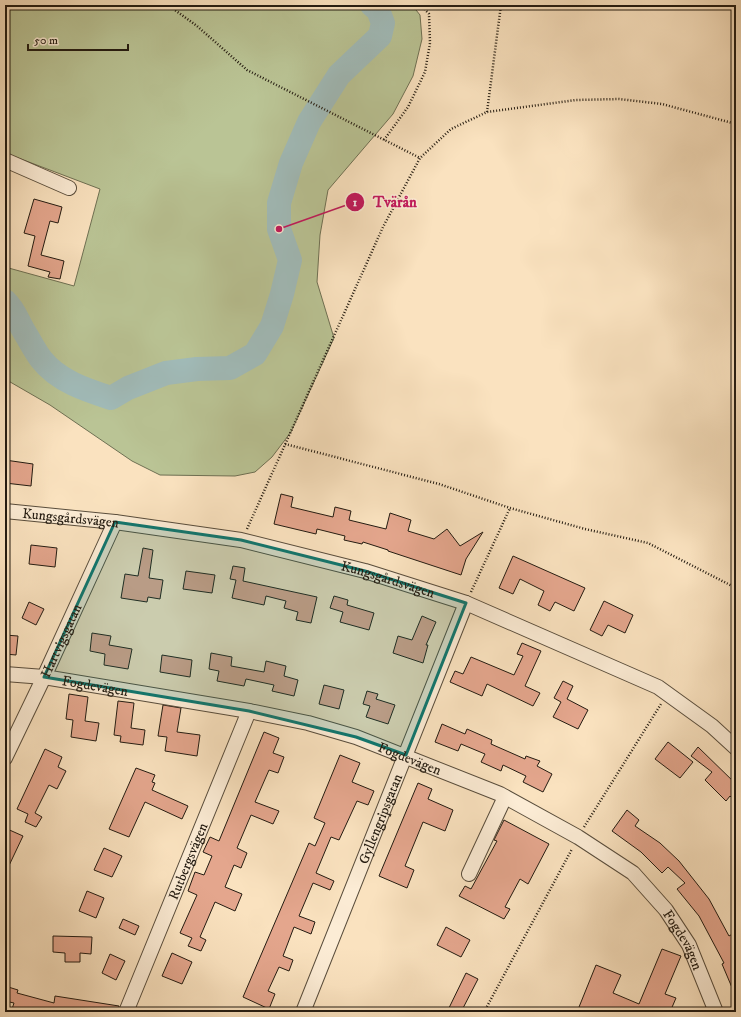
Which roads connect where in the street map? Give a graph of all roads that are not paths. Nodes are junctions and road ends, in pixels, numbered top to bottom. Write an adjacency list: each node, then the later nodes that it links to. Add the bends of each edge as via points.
1 (5, 160): 2 (street)
2 (69, 188)
3 (5, 511): 4 (street, Kungsgårdsvägen)
4 (115, 522): 5 (street, Kungsgårdsvägen, via 241,540 365,571); 7 (street, Hartvigsgatan)
5 (466, 603): 9 (street, Kungsgårdsvägen, via 658,687 712,726); 10 (street, Gyllengripsgatan)
6 (5, 674): 7 (street, Fogdevägen)
7 (44, 677): 8 (street, Fogdevägen); 11 (street, Hartvigsgatan)
8 (249, 711): 10 (street, Fogdevägen, via 308,723); 14 (street, Rutbergsvägen)
9 (736, 748)
10 (406, 755): 12 (street, Fogdevägen); 15 (street, Gyllengripsgatan)
11 (5, 758)
12 (505, 797): 13 (street); 16 (street, Fogdevägen, via 578,836 633,873 666,910 690,945)
13 (469, 874)
14 (126, 1012)
15 (303, 1012)
16 (716, 1012)

